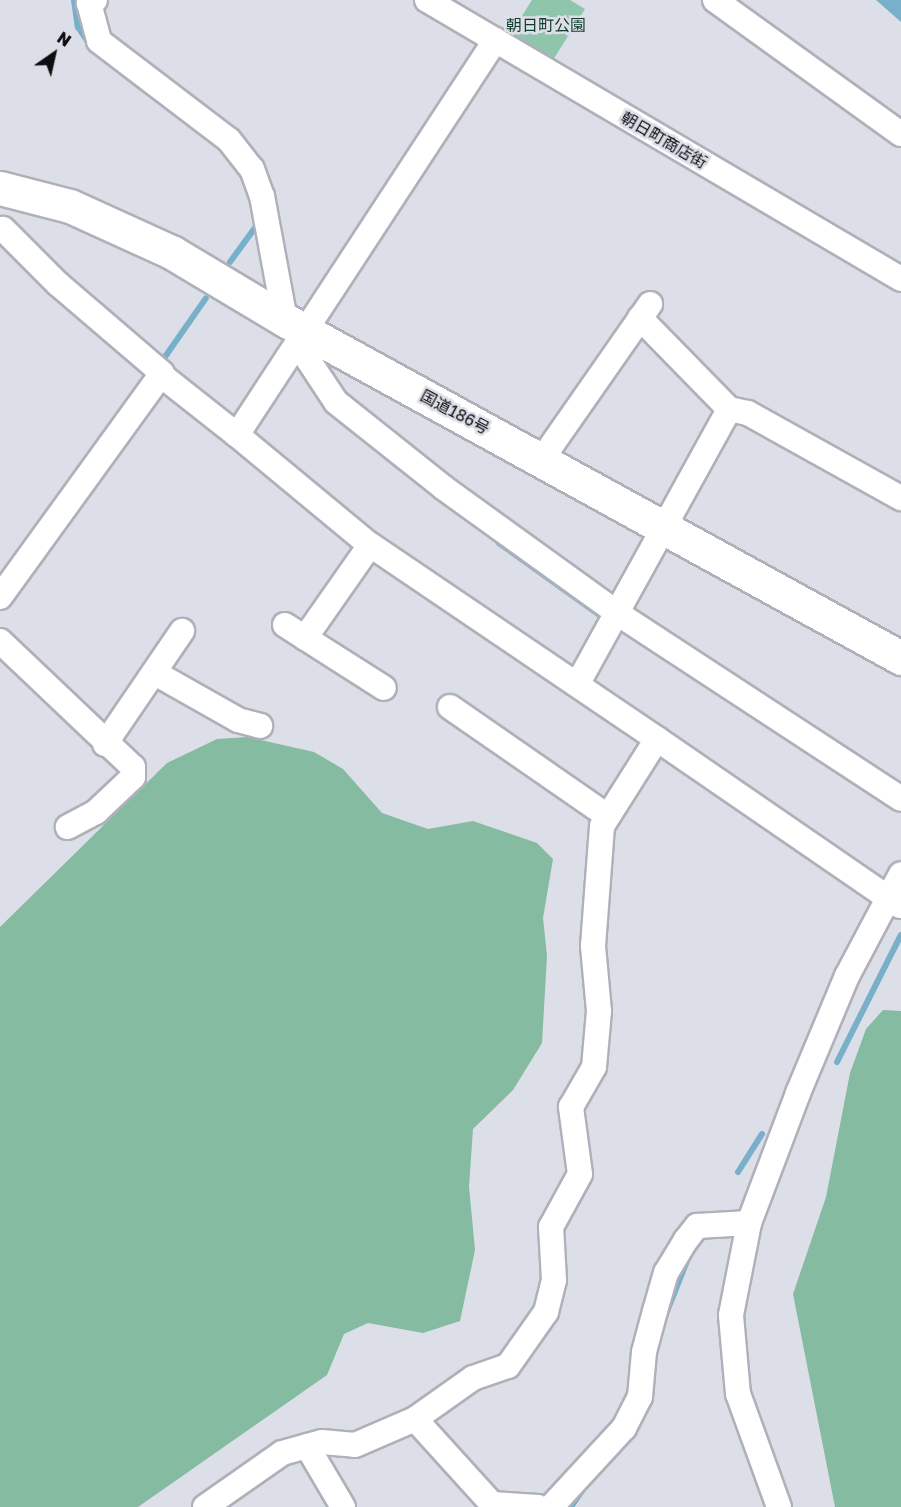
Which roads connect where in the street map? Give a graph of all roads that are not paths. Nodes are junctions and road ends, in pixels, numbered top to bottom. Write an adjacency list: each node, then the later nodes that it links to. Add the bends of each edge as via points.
1 (427, 0): 4 (street, 朝日町商店街)
2 (715, 0): 5 (street)
3 (92, 2): 9 (street, via 94,33 102,44 229,140 252,169)
4 (495, 40): 8 (street, 朝日町商店街); 9 (street)
5 (901, 134)
6 (0, 188): 9 (highway, 国道186号, via 122,227)
7 (3, 229): 10 (street, via 57,284)
8 (901, 279)
9 (297, 333): 12 (street); 13 (highway, 国道186号); 18 (street, via 317,380 342,407)
10 (158, 371): 12 (street); 17 (street)
11 (729, 410): 13 (street, via 645,311); 14 (street, via 748,413); 15 (street)
12 (237, 435): 16 (street)
13 (542, 459): 15 (highway, 国道186号)
14 (901, 498)
15 (664, 526): 18 (street); 21 (highway, 国道186号)
16 (370, 545): 23 (street); 24 (street, via 295,632)
17 (0, 597)
18 (617, 613): 23 (street); 29 (street)
19 (182, 631): 22 (street)
20 (0, 641): 28 (street)
21 (901, 658)
22 (155, 673): 26 (street, via 238,720); 28 (street)
23 (578, 683): 27 (street)
24 (384, 688)
25 (450, 707): 30 (street)
26 (260, 726)
27 (657, 739): 30 (street); 33 (street)
28 (105, 744): 31 (street, via 133,767 133,777 96,812)
29 (901, 799)
30 (606, 815): 35 (street, via 593,946 599,1011 594,1067 571,1107 580,1174 551,1227 555,1259 551,1298 508,1366 473,1378)
31 (68, 827)
32 (901, 874): 33 (street)
33 (895, 903): 34 (street, via 821,1036)
34 (749, 1223): 40 (street, via 697,1226 686,1240 666,1274 652,1321 640,1396 624,1428); 41 (street, via 731,1315 732,1365 748,1429)
35 (415, 1419): 36 (street, via 355,1444); 39 (street, via 492,1504)
36 (307, 1446): 37 (street, via 282,1452); 38 (street)
37 (205, 1507)
38 (344, 1507)
39 (537, 1507)
40 (551, 1507)
41 (779, 1507)

